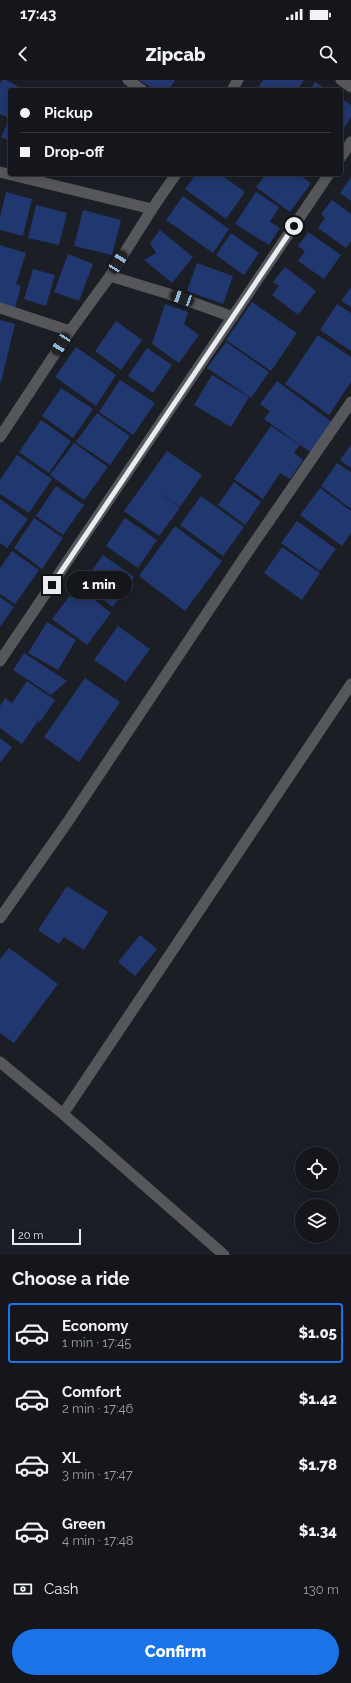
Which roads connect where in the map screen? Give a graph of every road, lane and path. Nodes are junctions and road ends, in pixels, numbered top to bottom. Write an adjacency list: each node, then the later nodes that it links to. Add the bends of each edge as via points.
1 (128, 80): 4 (street)
2 (341, 80): 3 (street)
3 (351, 87)
4 (139, 88)
5 (351, 142): 6 (street)
6 (343, 153)
7 (16, 176): 10 (street)
8 (175, 176): 10 (street)
9 (328, 176): 13 (street)
10 (152, 209): 11 (street)
11 (110, 276): 13 (street); 14 (street)
12 (0, 308): 14 (street)
13 (233, 316): 17 (street)
14 (70, 331): 16 (street)
15 (351, 402): 19 (street, via 245,556 68,823)
16 (0, 437)
17 (0, 661)
18 (351, 684): 21 (street)
19 (0, 918)
20 (0, 1062): 21 (street)
21 (63, 1114): 22 (street)
22 (224, 1255)

